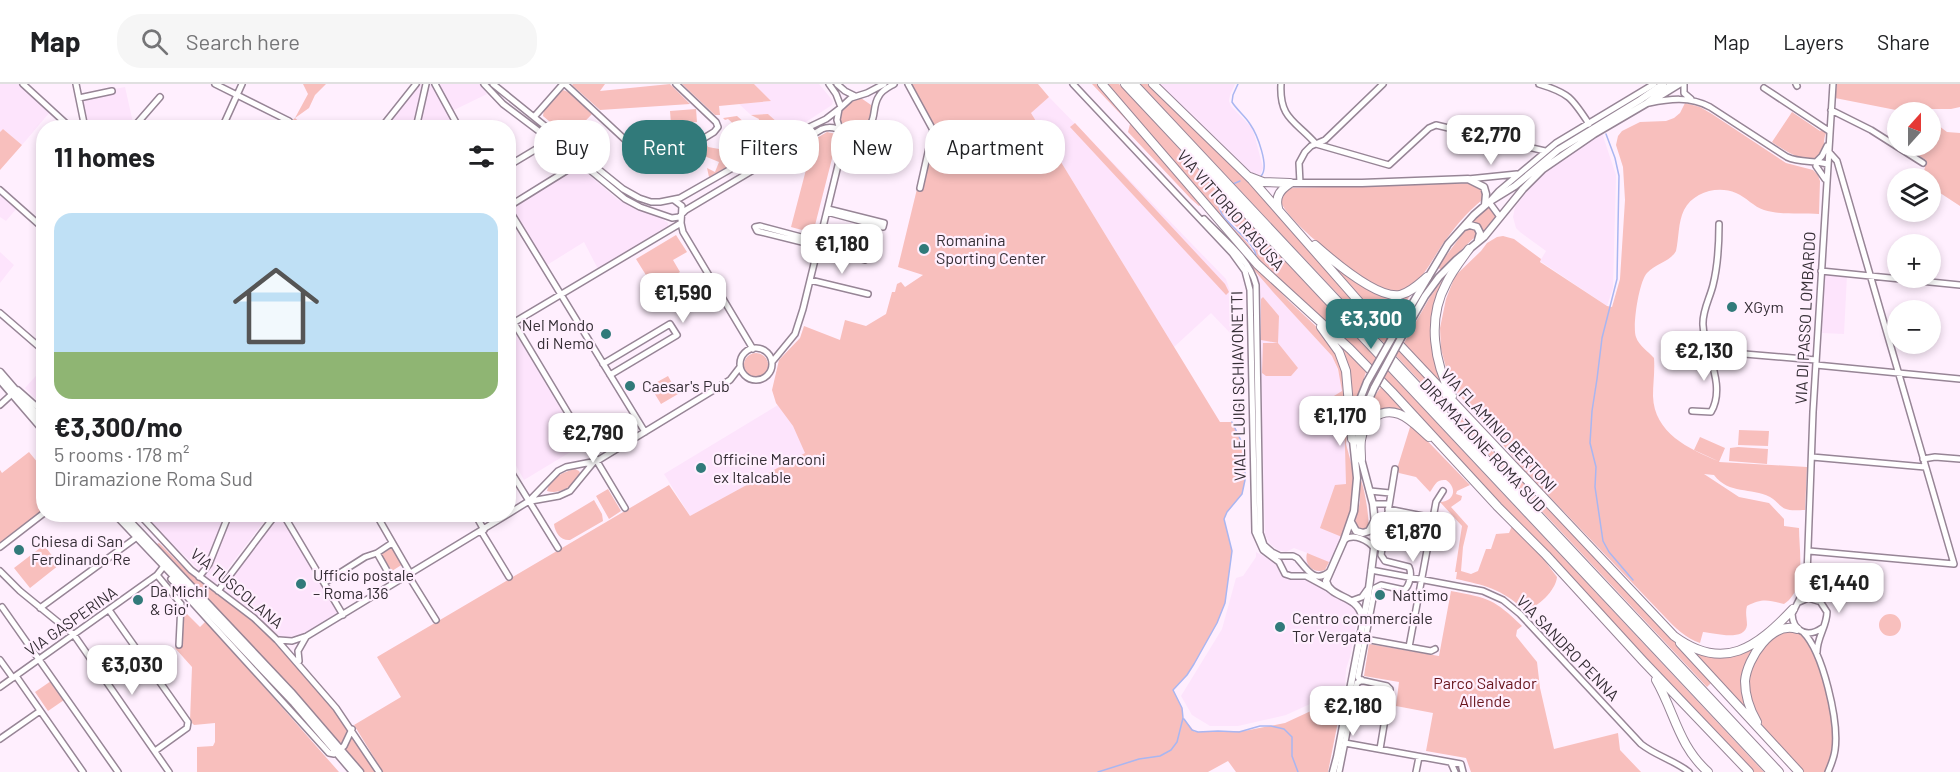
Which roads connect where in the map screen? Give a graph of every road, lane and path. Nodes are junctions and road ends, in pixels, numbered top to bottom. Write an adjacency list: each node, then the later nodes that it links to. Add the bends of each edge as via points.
1 (22, 84): 46 (street)
2 (76, 84): 38 (street)
3 (215, 84): 34 (street)
4 (242, 84): 34 (street)
5 (416, 84): 51 (street)
6 (426, 84): 52 (street)
7 (435, 84): 53 (street)
8 (484, 84): 40 (street)
9 (493, 84): 35 (street)
10 (564, 84): 11 (street, via 655,164 665,162 718,128); 45 (street)
11 (676, 84)
12 (829, 84): 42 (street, via 837,94)
13 (837, 84): 36 (street)
14 (884, 84): 36 (street)
15 (894, 84): 43 (street, via 880,93)
16 (908, 84): 80 (street, via 933,129)
17 (1075, 84): 101 (street, VIALE LUIGI SCHIAVONETTI, via 1235,256); 105 (street, VIALE LUIGI SCHIAVONETTI, via 1239,255 1252,273)
18 (1102, 84): 108 (highway, VIA VITTORIO RAGUSA, via 1238,243)
19 (1125, 84): 257 (highway, DIRAMAZIONE ROMA SUD)
20 (1134, 84): 258 (highway, DIRAMAZIONE ROMA SUD)
21 (1153, 84): 70 (highway, VIA FLAMINIO BERTONI)
22 (1281, 84): 62 (street, via 1284,111)
23 (1370, 84): 32 (street)
24 (1383, 84): 32 (street)
25 (1540, 84): 57 (street, via 1566,94)
26 (1653, 84): 57 (street)
27 (1663, 84): 84 (main road, via 1568,143)
28 (1672, 84): 41 (main road)
29 (1682, 84): 39 (street, via 1684,93); 41 (street)
30 (1833, 84): 44 (street, VIA DI PASSO LOMBARDO)
31 (1764, 88): 60 (street)
32 (1376, 90): 62 (street, via 1326,140)
33 (112, 91): 38 (street)
34 (238, 95): 49 (street); 50 (street)
35 (508, 96): 40 (street); 45 (street)
36 (857, 96): 42 (street); 43 (street, via 869,99)
37 (160, 97): 48 (street)
38 (79, 98): 47 (street)
39 (1695, 101): 41 (street); 68 (street, via 1784,156)
40 (501, 102): 59 (street)
41 (1647, 103): 89 (main road, via 1552,161)
42 (840, 108): 55 (street); 82 (street)
43 (875, 108): 56 (street)
44 (1831, 110): 60 (street, VIA DI PASSO LOMBARDO); 67 (street)
45 (534, 117): 54 (street)
46 (62, 120)
47 (84, 120)
48 (140, 120)
49 (226, 120)
50 (288, 120)
51 (387, 120)
52 (418, 120)
53 (455, 120)
54 (538, 120)
55 (837, 120)
56 (872, 120)
57 (1589, 124): 64 (street)
58 (831, 126): 87 (street)
59 (534, 128)
60 (1829, 131): 61 (street, VIA DI PASSO LOMBARDO)
61 (1828, 142): 65 (street, VIA DI PASSO LOMBARDO); 68 (street)
62 (1316, 144): 64 (street, via 1389,165 1436,124); 79 (street, via 1300,159)
63 (534, 150): 66 (street)
64 (1545, 151): 75 (street)
65 (1828, 151): 69 (street, VIA DI PASSO LOMBARDO); 100 (street, via 1837,161)
66 (516, 161)
67 (1923, 163)
68 (1816, 164): 69 (street); 77 (street)
69 (1827, 164): 77 (street, VIA DI PASSO LOMBARDO)
70 (1243, 171): 78 (highway, via 1260,181); 86 (highway, VIA FLAMINIO BERTONI)
71 (561, 174): 83 (street)
72 (595, 174): 88 (street, via 627,201)
73 (605, 174): 82 (street, via 629,193 651,202)
74 (836, 174): 85 (street)
75 (1519, 174): 76 (street); 84 (street)
76 (1468, 178): 79 (main road); 84 (main road, via 1484,187)
77 (1826, 182): 99 (street, VIA DI PASSO LOMBARDO)
78 (1290, 183): 79 (main road); 86 (highway, via 1278,196)
79 (1300, 183)
80 (920, 188)
81 (0, 190): 93 (street)
82 (671, 201): 87 (street, via 681,204); 88 (street, via 664,208)
83 (516, 202)
84 (1487, 204): 89 (street); 96 (main road)
85 (827, 211): 91 (street); 97 (street)
86 (1281, 212): 92 (highway, VIA FLAMINIO BERTONI)
87 (682, 213): 88 (street, via 677,218); 94 (street)
88 (668, 217): 94 (street)
89 (1500, 217): 98 (main road)
90 (516, 220): 106 (street)
91 (869, 221)
92 (1288, 221): 102 (highway, via 1337,263 1381,293 1405,293); 135 (highway, VIA FLAMINIO BERTONI)
93 (36, 222)
94 (678, 224): 106 (street); 115 (street)
95 (1719, 224): 117 (street, via 1716,271 1703,320)
96 (1459, 232): 98 (main road, via 1469,225 1477,227 1480,236); 102 (main road)
97 (819, 244): 97 (street, via 865,260 868,257 864,254); 97 (street, via 759,225 755,227 759,232); 103 (street)
98 (1472, 247): 112 (main road, via 1435,283); 135 (highway, via 1444,286 1434,324 1443,374)
99 (1821, 271): 100 (street); 121 (street, VIA DI PASSO LOMBARDO)
100 (1870, 275): 104 (street); 125 (street)
101 (1247, 276): 105 (street); 187 (street, VIALE LUIGI SCHIAVONETTI, via 1255,530 1263,550)
102 (1427, 277): 112 (main road)
103 (810, 280): 107 (street); 116 (street, via 797,330)
104 (1960, 285)
105 (1256, 287): 185 (street, VIALE LUIGI SCHIAVONETTI, via 1260,533 1268,548)
106 (561, 294): 110 (street); 122 (street)
107 (868, 294)
108 (1307, 310): 139 (highway, via 1334,344 1345,366); 140 (highway, VIA VITTORIO RAGUSA)
109 (0, 313): 114 (street)
110 (516, 321)
111 (516, 332): 145 (street)
112 (1399, 333): 139 (main road, bridge, via 1367,382 1357,407); 142 (main road, bridge, via 1366,403 1359,430)
113 (641, 342): 119 (street); 119 (street, via 670,324 677,335); 122 (street)
114 (36, 344)
115 (753, 349): 118 (street); 123 (street, via 744,355)
116 (781, 349): 118 (street); 120 (street)
117 (1709, 351): 121 (street); 134 (street, via 1716,379 1713,408 1711,412)
118 (766, 352): 120 (street)
119 (647, 353): 126 (street)
120 (772, 362): 127 (street, via 765,378)
121 (1816, 362): 125 (street); 141 (street, VIA DI PASSO LOMBARDO)
122 (603, 364): 126 (street)
123 (740, 367): 127 (street); 130 (street)
124 (0, 372): 131 (main road)
125 (1899, 373): 128 (street); 143 (street)
126 (610, 375): 138 (street)
127 (747, 378): 130 (street)
128 (1960, 379)
129 (0, 380): 131 (main road)
130 (730, 380): 138 (street)
131 (13, 391): 132 (street); 133 (street); 136 (main road); 137 (main road)
132 (0, 405)
133 (36, 407)
134 (1692, 411)
135 (1463, 412): 213 (highway, VIA FLAMINIO BERTONI)
136 (36, 415)
137 (36, 421)
138 (645, 432): 145 (street)
139 (1352, 439): 164 (main road, via 1357,482)
140 (1448, 451): 142 (highway, via 1402,416 1384,413 1365,427); 227 (highway, VIA VITTORIO RAGUSA)
141 (1812, 457): 147 (street); 184 (street, VIA DI PASSO LOMBARDO)
142 (1361, 459): 152 (main road)
143 (1923, 459): 144 (street); 147 (street)
144 (1960, 459)
145 (595, 461): 146 (street); 149 (street); 159 (street)
146 (577, 466): 149 (street, via 583,469); 151 (street, via 558,471)
147 (1925, 467): 184 (street, via 1954,564)
148 (1395, 469): 154 (street)
149 (583, 476): 155 (street, via 570,491)
150 (516, 480): 156 (street)
151 (542, 486): 155 (street); 156 (street)
152 (1370, 491): 154 (street); 157 (main road)
153 (1443, 491): 161 (street, via 1437,498)
154 (1390, 493): 158 (street)
155 (546, 498): 156 (street)
156 (529, 501): 160 (street); 181 (street)
157 (1373, 504): 158 (street); 163 (main road)
158 (1388, 507): 161 (street); 195 (street, via 1380,554 1382,559 1409,567)
159 (625, 508)
160 (516, 509)
161 (1433, 518): 197 (street)
162 (36, 519): 179 (street)
163 (1375, 520): 164 (main road, via 1369,531 1363,533 1356,531); 182 (main road)
164 (1351, 521): 176 (main road)
165 (123, 522): 175 (main road, VIA TUSCOLANA)
166 (130, 522): 180 (main road, VIA TUSCOLANA)
167 (146, 522): 177 (street, VIA TUSCOLANA)
168 (226, 522): 193 (street, via 209,564)
169 (270, 522): 201 (street)
170 (288, 522): 198 (street)
171 (380, 522): 178 (street)
172 (478, 522): 174 (street)
173 (495, 522): 174 (street)
174 (482, 530): 191 (street); 194 (street)
175 (137, 537): 180 (main road, VIA TUSCOLANA); 208 (street)
176 (1344, 540): 182 (street, via 1356,537); 190 (main road)
177 (164, 541): 180 (street); 193 (street, VIA TUSCOLANA)
178 (392, 543): 183 (street); 191 (street)
179 (0, 547)
180 (150, 547): 186 (main road, VIA TUSCOLANA); 239 (main road, VIA TUSCOLANA, via 291,692)
181 (558, 548)
182 (1375, 549): 188 (main road)
183 (377, 553): 198 (street); 199 (street)
184 (1809, 553): 205 (street, VIA DI PASSO LOMBARDO, via 1813,588); 206 (street, VIA DI PASSO LOMBARDO, via 1805,586)
185 (1288, 556): 187 (street); 190 (street, VIALE LUIGI SCHIAVONETTI, via 1297,558 1314,576)
186 (164, 566): 192 (street, VIA GASPERINA); 203 (main road, VIA TUSCOLANA)
187 (1280, 566): 200 (street, VIALE LUIGI SCHIAVONETTI, via 1285,574 1306,576)
188 (1371, 570): 195 (street, VIA SANDRO PENNA); 202 (main road)
189 (0, 571): 208 (street)
190 (1329, 572): 200 (main road, via 1326,582)
191 (409, 574): 199 (street); 212 (street)
192 (157, 575): 196 (street); 209 (street, VIA GASPERINA); 221 (street, via 182,603)
193 (198, 577): 201 (street, VIA TUSCOLANA)
194 (509, 577)
195 (1409, 577): 197 (street, VIA SANDRO PENNA); 219 (street, via 1404,590 1378,585 1374,590)
196 (171, 579): 203 (street); 229 (street, VIA TUSCOLANA)
197 (1422, 579): 222 (street); 254 (street, VIA SANDRO PENNA, via 1481,590 1507,603 1638,741)
198 (324, 582): 210 (street)
199 (394, 583): 210 (street)
200 (1331, 590): 204 (main road)
201 (218, 591): 220 (street, VIA TUSCOLANA)
202 (1367, 591): 204 (street); 211 (main road)
203 (192, 595): 218 (main road, VIA TUSCOLANA)
204 (1351, 600): 211 (main road)
205 (1820, 602): 206 (street, via 1808,598); 214 (street, via 1827,612)
206 (1795, 606): 213 (highway, via 1758,642 1730,653 1691,647); 215 (street, via 1792,621)
207 (2, 607): 226 (street)
208 (40, 608): 216 (street)
209 (109, 610): 216 (street, VIA GASPERINA); 238 (street, via 188,722 187,728)
210 (343, 615): 217 (street)
211 (1363, 617): 230 (main road)
212 (436, 620)
213 (1665, 627): 240 (highway)
214 (1822, 628): 215 (street, via 1810,634); 224 (street)
215 (1800, 630): 224 (street); 240 (highway, via 1785,627 1770,637 1753,657 1745,681 1752,714)
216 (74, 635): 226 (street, VIA GASPERINA); 238 (street)
217 (307, 636): 220 (street); 228 (street, via 298,651)
218 (232, 637): 229 (street); 239 (main road, VIA TUSCOLANA)
219 (1365, 639): 222 (street); 230 (street)
220 (278, 640): 228 (street, VIA TUSCOLANA)
221 (179, 645)
222 (1409, 647): 223 (street)
223 (1435, 649)
224 (1818, 653): 260 (street, via 1836,735)
225 (0, 660): 231 (street)
226 (39, 660): 231 (street, VIA GASPERINA); 244 (street)
227 (1643, 661): 255 (highway, via 1662,689 1683,740); 256 (highway)
228 (299, 663): 234 (street, VIA TUSCOLANA)
229 (250, 665): 239 (street, VIA TUSCOLANA, via 329,753)
230 (1358, 676): 236 (street); 237 (street, via 1391,691); 249 (main road)
231 (15, 677): 232 (street, VIA GASPERINA); 233 (street)
232 (0, 687)
233 (40, 711): 235 (street); 243 (street)
234 (352, 729): 239 (street); 248 (street, VIA TUSCOLANA)
235 (0, 739)
236 (1345, 743): 237 (street); 250 (street)
237 (1380, 749): 241 (street)
238 (155, 751): 245 (street)
239 (339, 751): 246 (main road, VIA TUSCOLANA); 247 (main road, VIA TUSCOLANA)
240 (1782, 754): 259 (highway)
241 (1419, 757): 242 (street); 251 (street)
242 (1451, 762): 252 (street); 253 (street, via 1461,764)
243 (83, 772)
244 (118, 772)
245 (169, 772)
246 (353, 772)
247 (360, 772)
248 (379, 772)
249 (1333, 772)
250 (1339, 772)
251 (1416, 772)
252 (1455, 772)
253 (1463, 772)
254 (1689, 772)
255 (1708, 772)
256 (1749, 772)
257 (1771, 772)
258 (1779, 772)
259 (1799, 772)
260 (1828, 772)

